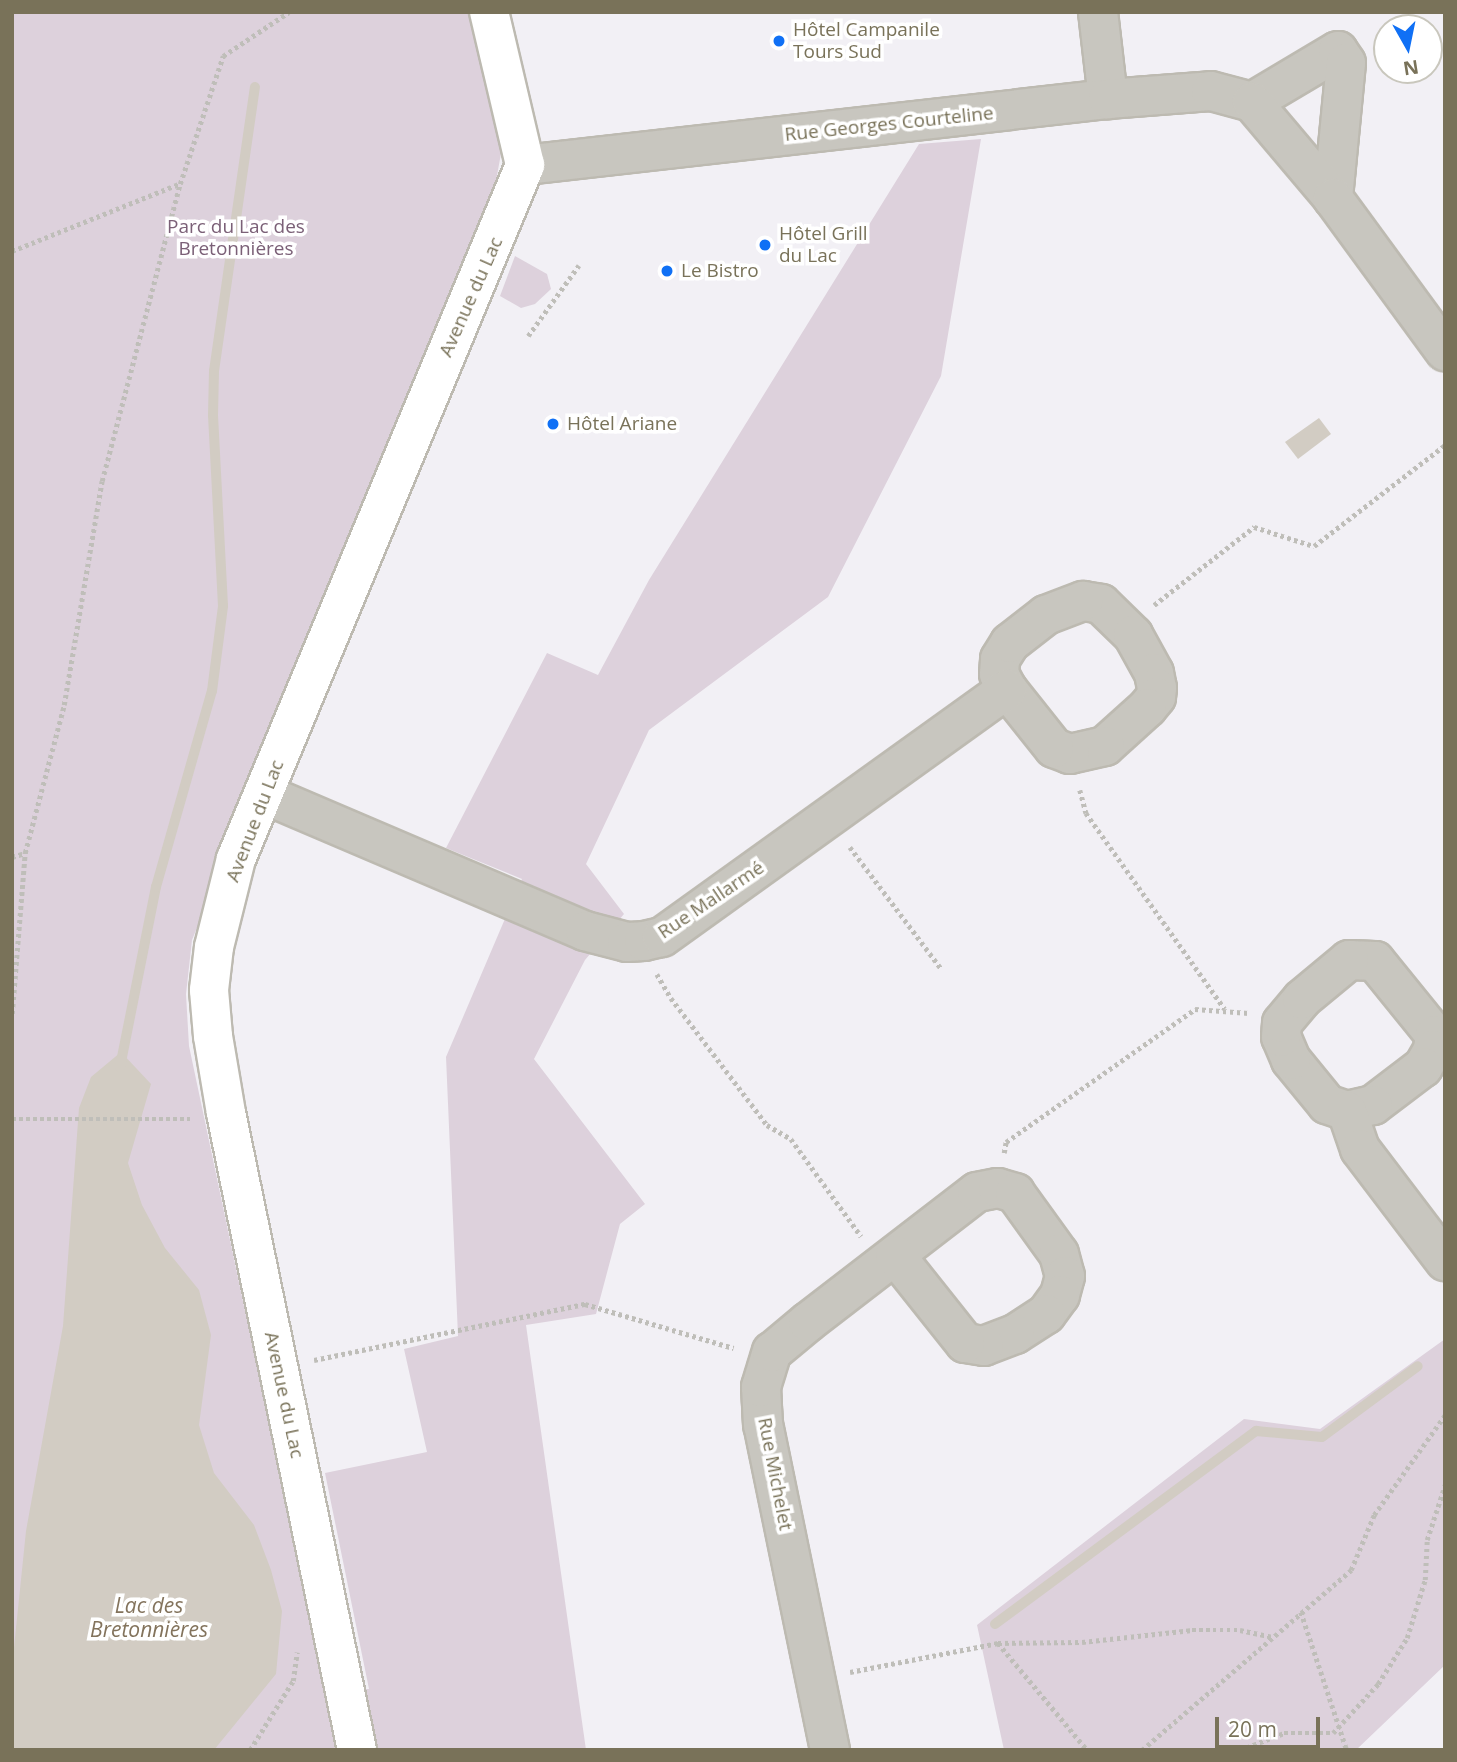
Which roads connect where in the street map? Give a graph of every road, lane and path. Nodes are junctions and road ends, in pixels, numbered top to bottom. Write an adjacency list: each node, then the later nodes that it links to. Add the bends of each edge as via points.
1 (289, 12): 7 (path, via 223,56)
2 (489, 12): 6 (street)
3 (1098, 12): 4 (street)
4 (1108, 99): 5 (street, Rue Georges Courteline, via 1211,91); 6 (street, Rue Georges Courteline)
5 (1252, 102): 8 (street); 8 (street, via 1338,51 1346,63)
6 (525, 165): 17 (street, Avenue du Lac)
7 (180, 184): 9 (path); 19 (path, via 103,481 64,705)
8 (1333, 198): 12 (street)
9 (12, 251)
10 (579, 265): 11 (path)
11 (528, 336)
12 (1445, 351)
13 (1445, 445): 14 (path, via 1314,546 1254,527)
14 (1125, 626): 15 (street, via 1101,604 1083,600 1046,615 1010,643 1000,659 999,674); 16 (street, via 1154,673 1156,697 1105,746)
15 (1007, 690): 16 (street, via 1054,748); 21 (street, Rue Mallarmé, via 662,937)
16 (1070, 754): 23 (path, via 1086,813)
17 (264, 794): 21 (street, Rue Mallarmé, via 585,931 627,942); 35 (street, Avenue du Lac, via 236,859 214,947 209,990 226,1113)
18 (849, 846): 22 (path)
19 (25, 853): 20 (path); 24 (path)
20 (12, 857)
21 (644, 941): 32 (path, via 671,998 768,1125 791,1139)
22 (941, 968)
23 (1226, 1010): 25 (path); 31 (path, via 1195,1009 1006,1142)
24 (12, 1014)
25 (1282, 1023): 27 (street, via 1281,1037 1291,1060 1327,1104); 27 (street, via 1302,999 1349,960 1375,961 1435,1035 1423,1067 1373,1105)
26 (194, 1107): 30 (path)
27 (1347, 1111): 33 (street, via 1360,1149)
28 (12, 1118): 29 (path)
29 (148, 1118)
30 (196, 1119)
31 (998, 1188): 32 (street, via 976,1192); 32 (street, via 1015,1193 1059,1254 1065,1276 1046,1314 1015,1334 984,1346 965,1343)
32 (888, 1260): 34 (street)
33 (1445, 1261)
34 (772, 1352): 35 (path, via 737,1348 585,1304); 42 (street, Rue Michelet, via 761,1387 763,1424)
35 (279, 1368): 45 (street, Avenue du Lac)
36 (1445, 1415): 38 (path, via 1374,1515 1351,1570)
37 (1445, 1485): 43 (path, via 1427,1540 1424,1580 1407,1638 1378,1684)
38 (1301, 1612): 39 (path); 43 (path)
39 (1272, 1637): 40 (path, via 1240,1630 1192,1630 1082,1642); 48 (path)
40 (998, 1643): 42 (path); 47 (path)
41 (298, 1646): 44 (path, via 293,1681)
42 (816, 1679): 46 (street, Rue Michelet)
43 (1338, 1726): 49 (path, via 1333,1733 1284,1733); 50 (path)
44 (250, 1750)
45 (357, 1750)
46 (830, 1750)
47 (1087, 1750)
48 (1142, 1750)
49 (1240, 1750)
50 (1347, 1750)

